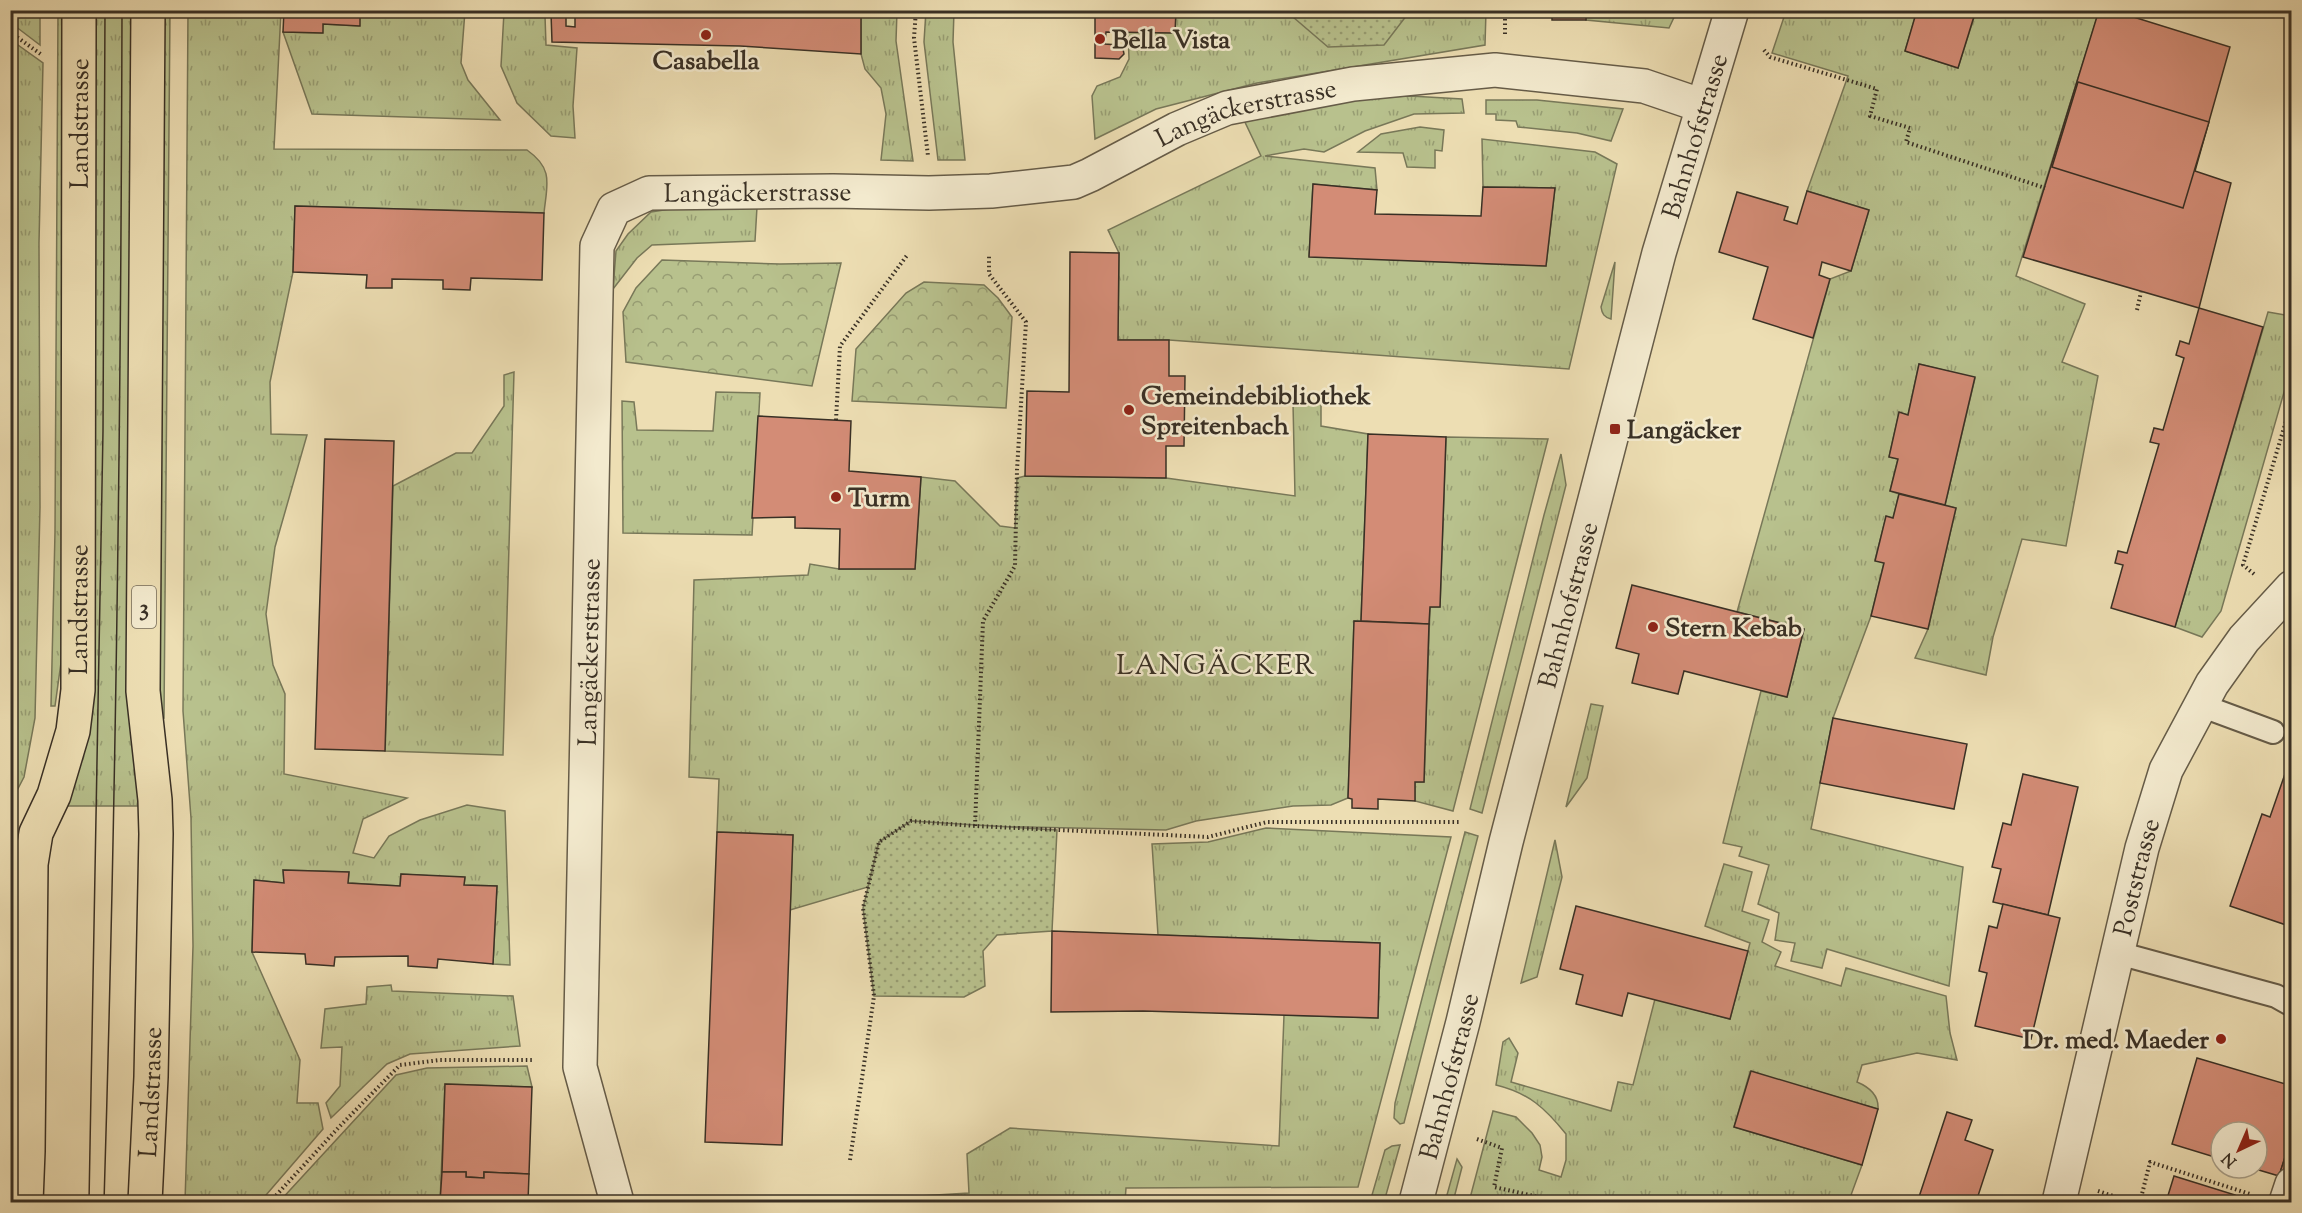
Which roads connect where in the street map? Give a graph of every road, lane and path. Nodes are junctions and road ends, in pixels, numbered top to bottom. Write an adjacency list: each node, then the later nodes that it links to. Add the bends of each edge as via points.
1 (79, 10): 31 (main road, Landstrasse, via 78,690 73,731 54,795 36,833 31,864)
2 (148, 10): 32 (main road, Landstrasse / 3, via 143,691 156,834)
3 (916, 10): 9 (path, via 914,38)
4 (1732, 10): 8 (street, Bahnhofstrasse)
5 (10, 32): 7 (path)
6 (1764, 50): 10 (path, via 1770,57 1877,89 1870,116 1910,128 1906,142)
7 (50, 61)
8 (1702, 106): 34 (street, Langäckerstrasse, via 1644,86 1495,70 1353,84 1227,108 1074,182 939,193 649,193 614,209 597,246 580,1067); 35 (street, Bahnhofstrasse, via 1659,253)
9 (929, 167)
10 (2045, 188)
11 (908, 254): 16 (path, via 840,346)
12 (989, 255): 22 (path, via 989,274 1026,322 1015,566 983,621)
13 (2141, 292): 14 (path)
14 (2137, 310)
15 (2292, 401): 17 (path, via 2243,565)
16 (836, 420)
17 (2259, 579)
18 (2292, 587): 19 (street, Poststrasse, via 2244,639)
19 (2200, 705): 20 (lane); 23 (street, Poststrasse, via 2166,770 2142,848)
20 (2273, 732)
21 (1460, 822): 22 (path, via 1268,822 1208,837)
22 (975, 826): 27 (path, via 911,821 879,842 863,908 874,996)
23 (2118, 953): 24 (lane, via 2276,996); 37 (street, Poststrasse)
24 (2292, 1005)
25 (533, 1060): 33 (path, via 440,1060 400,1065)
26 (1477, 1139): 36 (path, via 1502,1148 1494,1187)
27 (850, 1160)
28 (2292, 1184): 40 (street)
29 (2097, 1191): 38 (path)
30 (2253, 1195): 39 (path, via 2150,1162)
31 (26, 1203)
32 (145, 1203)
33 (270, 1203)
34 (617, 1203)
35 (1416, 1203)
36 (1560, 1203)
37 (2059, 1203)
38 (2131, 1203)
39 (2140, 1203)
40 (2286, 1203)

